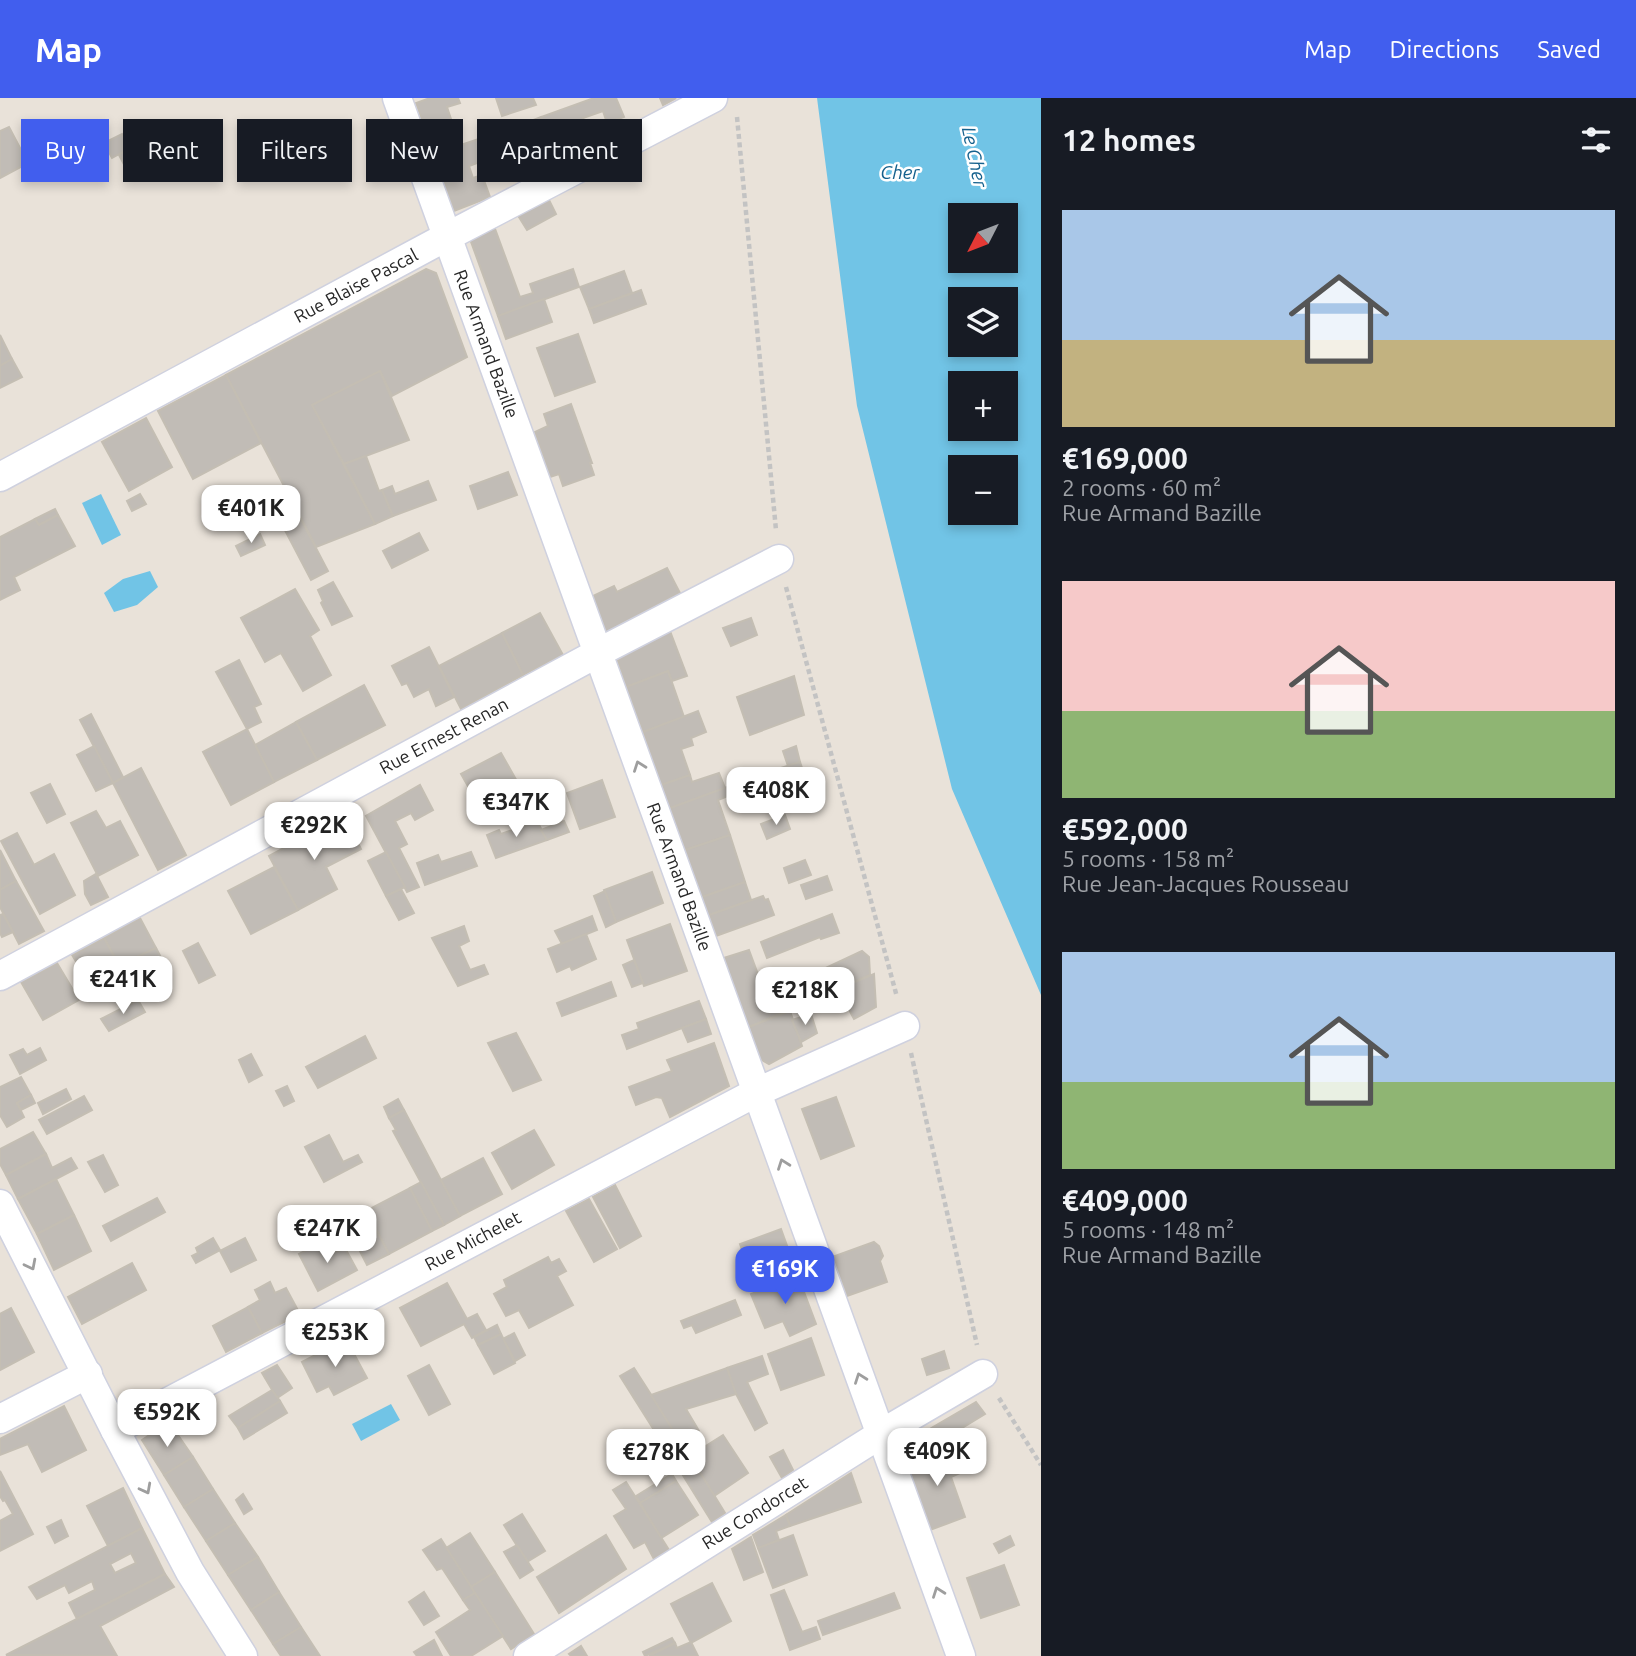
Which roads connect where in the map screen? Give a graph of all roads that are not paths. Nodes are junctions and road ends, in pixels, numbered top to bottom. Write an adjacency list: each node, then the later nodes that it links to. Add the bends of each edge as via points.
1 (397, 98): 3 (street, Rue Armand Bazille)
2 (725, 105): 3 (street, Rue Blaise Pascal)
3 (447, 237): 4 (street, Rue Blaise Pascal); 6 (street, Rue Armand Bazille)
4 (0, 477)
5 (779, 559): 6 (street, Rue Ernest Renan)
6 (598, 654): 7 (street, Rue Ernest Renan); 9 (street, Rue Armand Bazille, one-way to 6)
7 (0, 976)
8 (905, 1026): 9 (street, Rue Michelet)
9 (757, 1092): 14 (street, Rue Michelet); 15 (street, Rue Armand Bazille, one-way to 9)
10 (0, 1204): 11 (street, one-way to 11)
11 (88, 1374): 13 (street); 14 (street)
12 (983, 1374): 15 (street, Rue Condorcet)
13 (0, 1419)
14 (115, 1430): 16 (street, one-way to 16, via 190,1572)
15 (881, 1434): 17 (street, Rue Condorcet); 18 (street, Rue Armand Bazille, one-way to 15)
16 (243, 1656)
17 (528, 1656)
18 (961, 1656)

